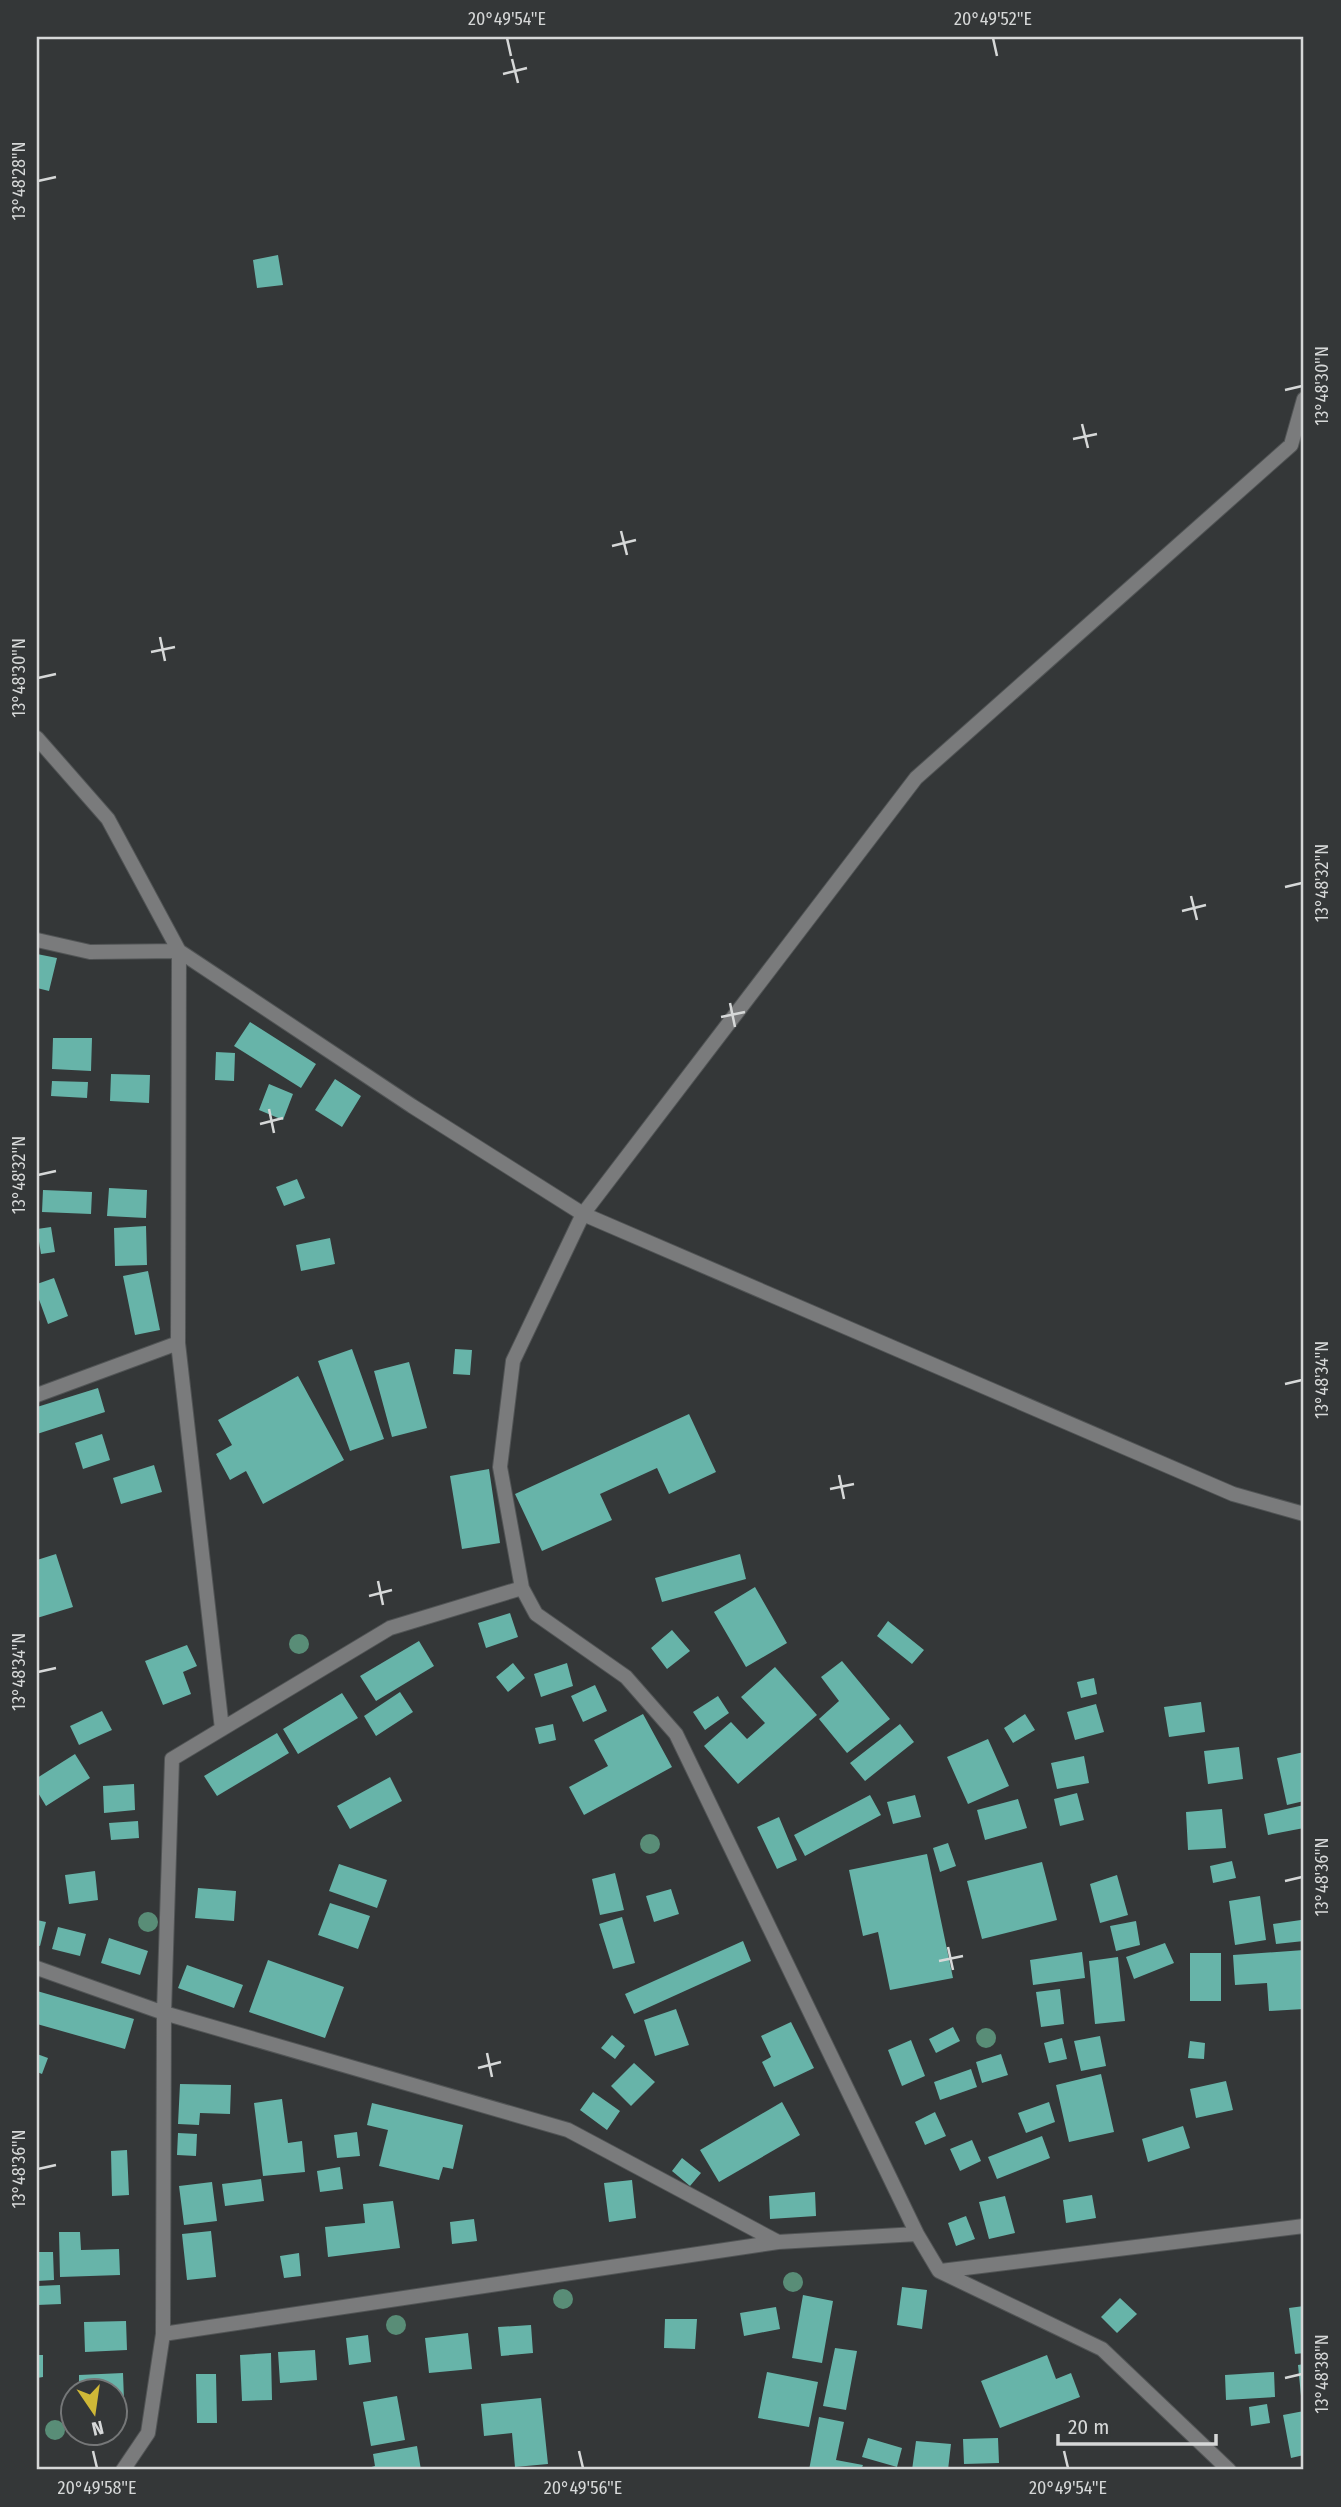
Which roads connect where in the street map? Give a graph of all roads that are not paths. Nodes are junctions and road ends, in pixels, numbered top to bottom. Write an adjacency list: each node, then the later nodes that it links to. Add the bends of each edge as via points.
1 (1304, 399): 5 (street, via 1291,445 915,778)
2 (37, 738): 4 (street, via 108,819)
3 (37, 940): 4 (street, via 90,952)
4 (179, 951): 5 (street); 6 (street)
5 (583, 1214): 8 (street, via 1233,1494); 9 (street, via 513,1361 500,1467)
6 (178, 1343): 7 (street); 10 (street)
7 (37, 1395)
8 (1304, 1514)
9 (522, 1588): 10 (street, via 390,1628); 14 (street, via 536,1614 626,1677 676,1734)
10 (222, 1728): 12 (street, via 172,1759)
11 (37, 1968): 12 (street)
12 (164, 2013): 15 (street, via 568,2130); 17 (street)
13 (1304, 2226): 16 (street)
14 (917, 2234): 15 (street); 16 (street)
15 (778, 2242): 17 (street)
16 (939, 2271): 19 (street, via 1102,2349)
17 (163, 2334): 18 (street, via 148,2433)
18 (123, 2470)
19 (1229, 2470)

